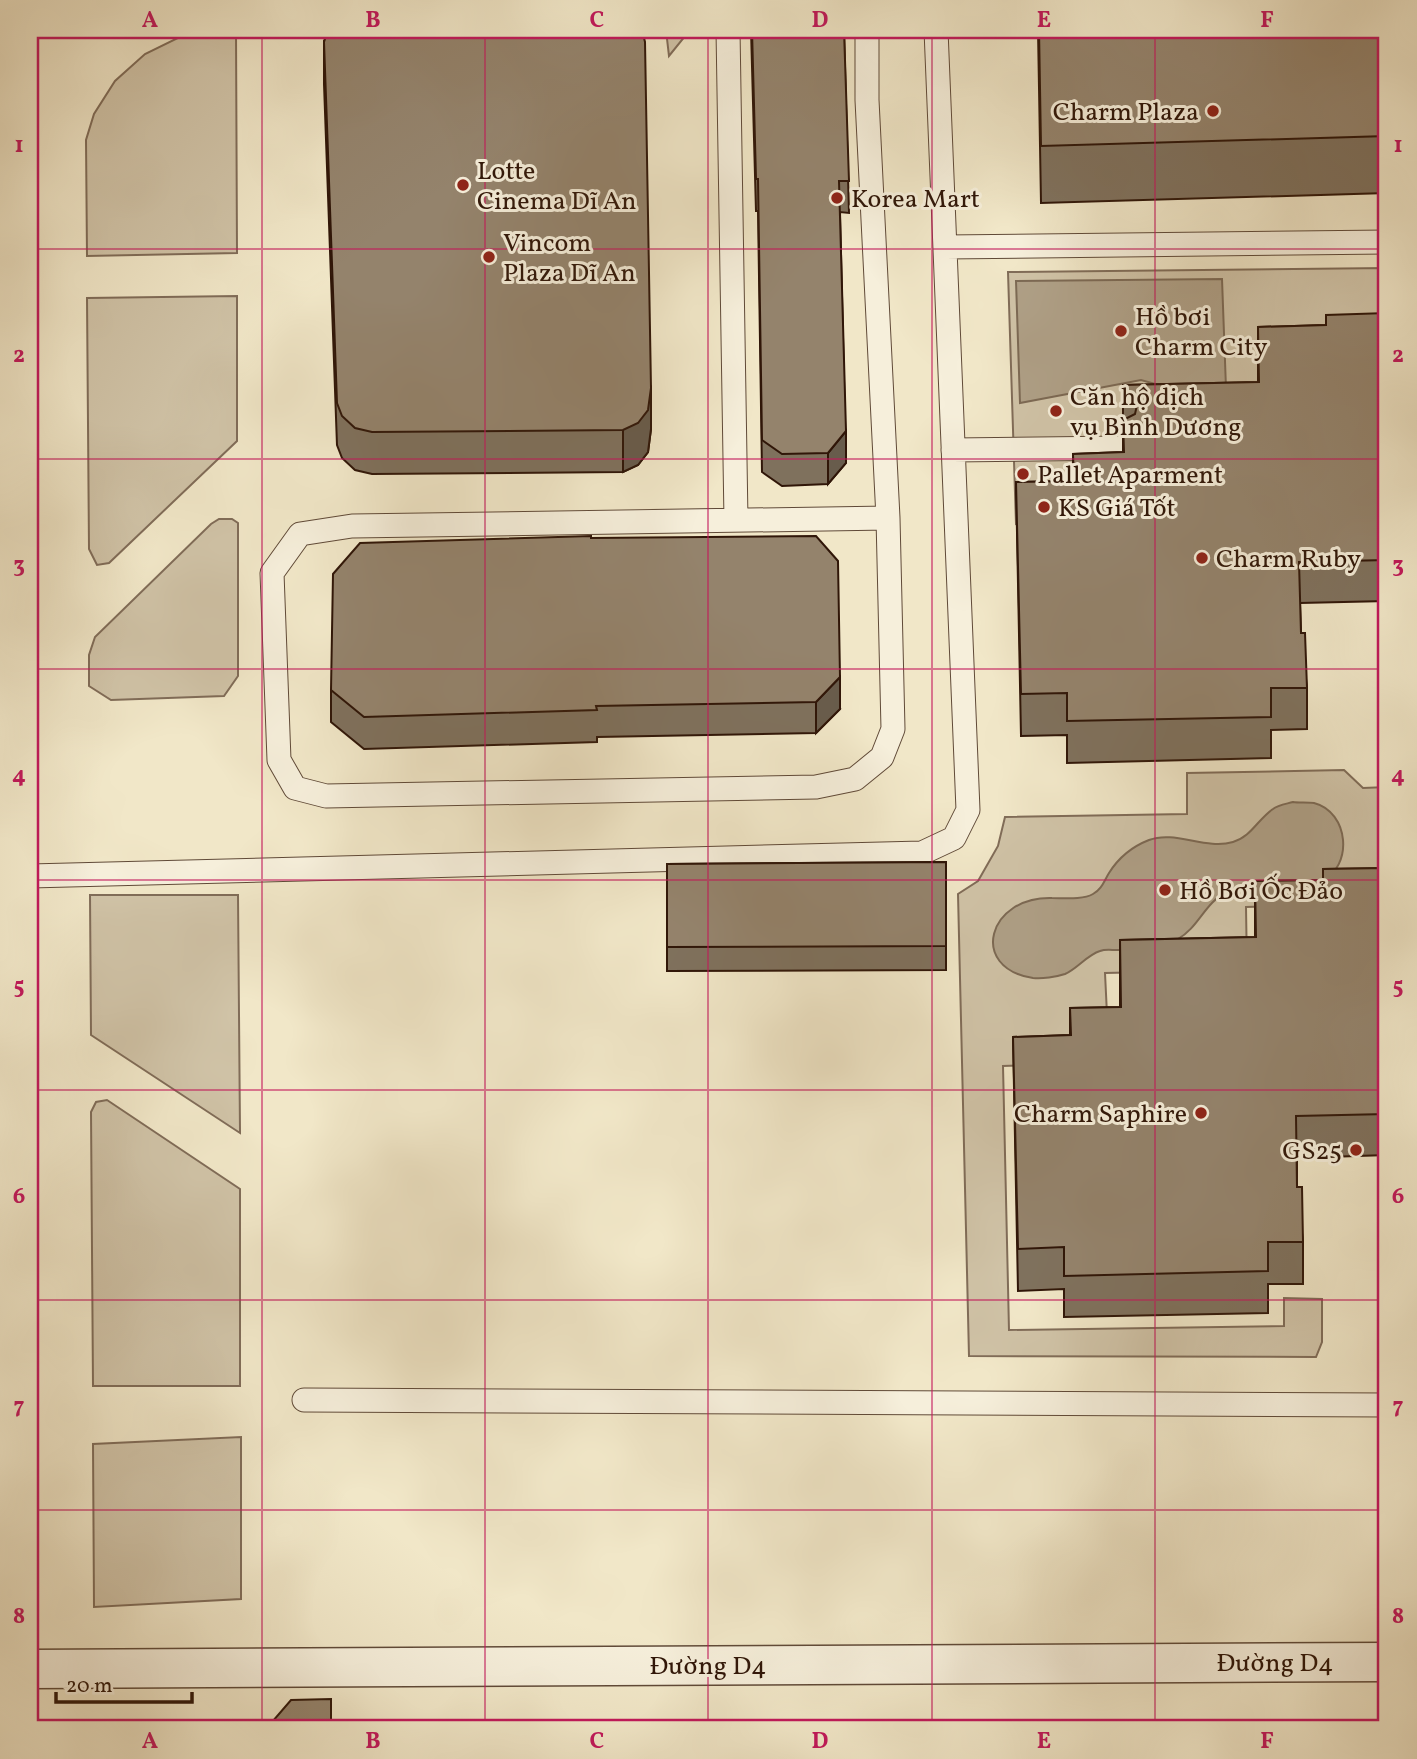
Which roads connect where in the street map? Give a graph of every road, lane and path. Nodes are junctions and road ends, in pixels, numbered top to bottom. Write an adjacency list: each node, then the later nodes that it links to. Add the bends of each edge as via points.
1 (728, 30): 9 (lane)
2 (867, 30): 8 (lane)
3 (936, 30): 5 (lane)
4 (1387, 242): 5 (lane)
5 (945, 247): 7 (lane)
6 (1123, 447): 7 (lane)
7 (953, 450): 10 (lane, via 968,810 954,838 922,853)
8 (888, 518): 9 (lane); 9 (lane, via 893,729 882,757 855,779 816,788 326,796 295,788 279,760 272,573 300,534 352,526)
9 (736, 520)
10 (30, 876)
11 (304, 1400): 12 (lane)
12 (1387, 1405)
13 (1387, 1662): 14 (street, Đường D4)
14 (30, 1669)

